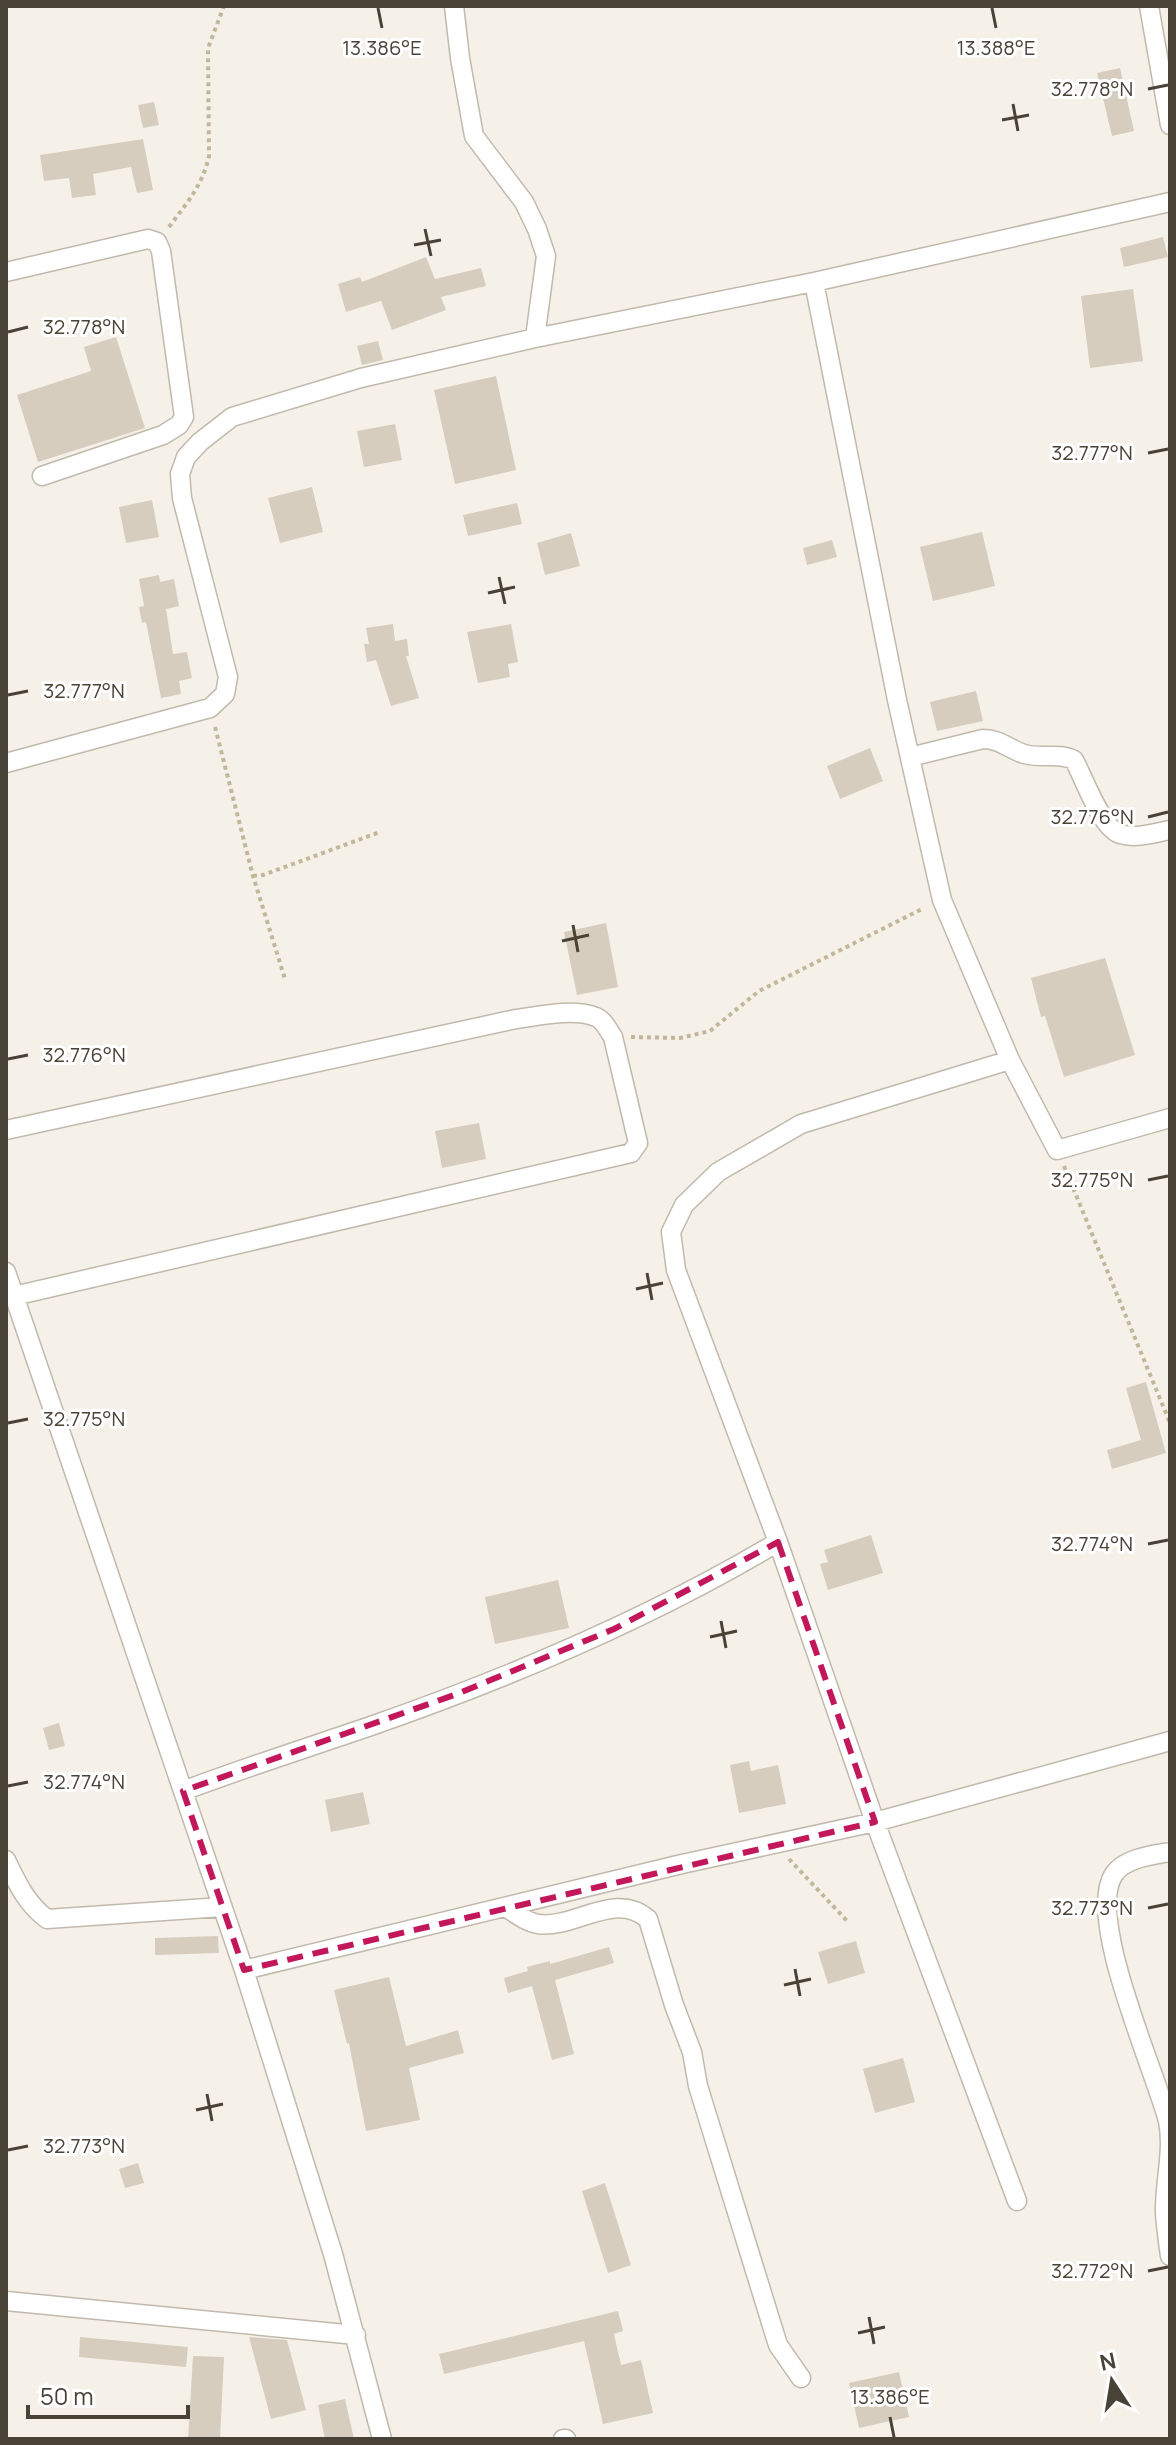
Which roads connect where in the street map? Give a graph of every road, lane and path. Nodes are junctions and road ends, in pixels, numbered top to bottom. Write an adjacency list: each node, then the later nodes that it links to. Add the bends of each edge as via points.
1 (224, 6): 6 (path, via 208,48 206,172)
2 (454, 6): 9 (street, via 474,136 524,202 546,256)
3 (1149, 6): 4 (street)
4 (1170, 125)
5 (1170, 202): 8 (street)
6 (157, 242): 7 (street, via 148,239); 10 (street, via 184,417 163,435)
7 (6, 272)
8 (814, 282): 9 (street); 12 (street)
9 (535, 338): 11 (street, via 361,378 232,417 186,457 180,474 182,498 228,677 225,694)
10 (42, 476)
11 (210, 708): 13 (street); 16 (path)
12 (910, 757): 14 (street, via 983,739 995,739 1024,754 1066,756 1074,760 1110,828 1139,836); 17 (street)
13 (6, 763)
14 (1170, 830)
15 (380, 832): 16 (path)
16 (253, 876): 18 (path)
17 (942, 900): 19 (path, via 759,991 710,1031 680,1038); 20 (street)
18 (285, 979)
19 (613, 1037): 22 (street, via 596,1017 561,1013 516,1019); 25 (street, via 638,1143 631,1153)
20 (1010, 1060): 23 (street); 27 (street, via 801,1124 718,1172 684,1205 671,1232 676,1270)
21 (1170, 1118): 23 (street)
22 (6, 1130)
23 (1057, 1150): 26 (path)
24 (6, 1272): 25 (street)
25 (14, 1296): 29 (street)
26 (1170, 1423)
27 (778, 1542): 29 (street, via 717,1579 614,1629 457,1694); 30 (street)
28 (1170, 1741): 30 (street)
29 (183, 1791): 34 (street)
30 (875, 1822): 31 (street); 38 (street)
31 (773, 1843): 35 (street); 36 (path)
32 (1170, 1852): 39 (street, via 1122,1866 1108,1887 1106,1905 1131,2013 1168,2124 1165,2213)
33 (6, 1860): 34 (street, via 19,1889 47,1919)
34 (222, 1907): 37 (street)
35 (505, 1907): 37 (street); 42 (street, via 528,1921 549,1925 626,1907 648,1919 766,2308 782,2353)
36 (849, 1923)
37 (244, 1970): 41 (street)
38 (1017, 2201)
39 (1170, 2256)
40 (6, 2301): 41 (street)
41 (356, 2335): 43 (street)
42 (801, 2378)
43 (382, 2439)

